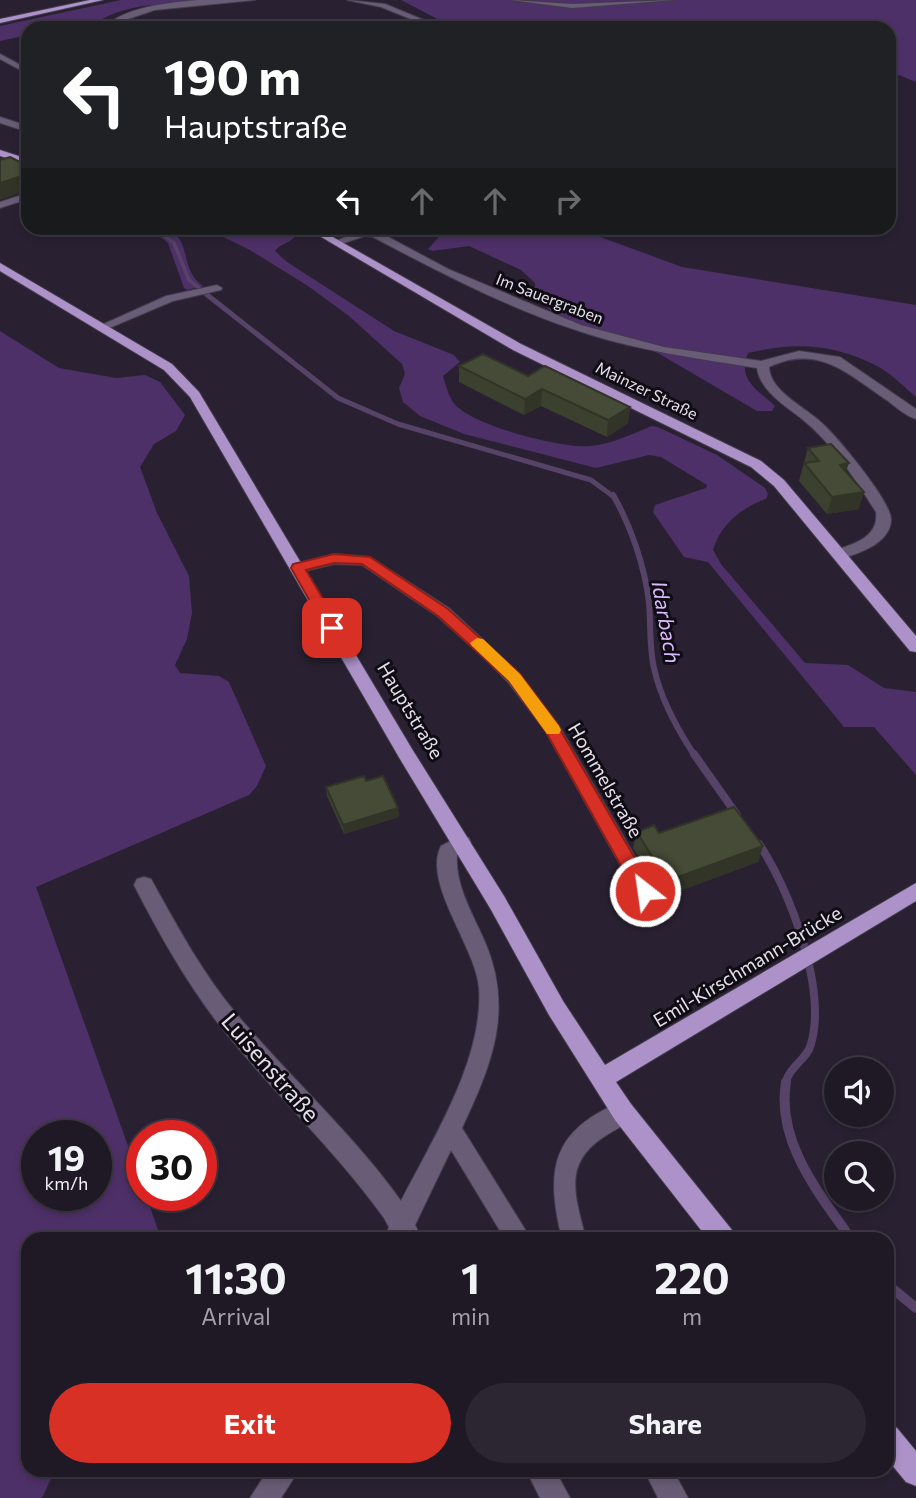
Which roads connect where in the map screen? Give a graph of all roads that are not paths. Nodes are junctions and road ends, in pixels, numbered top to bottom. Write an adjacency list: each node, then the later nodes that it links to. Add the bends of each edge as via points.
1 (94, 0): 7 (main road)
2 (100, 0): 7 (main road)
3 (252, 0): 8 (street, via 150,9)
4 (350, 0): 9 (street, via 383,5)
5 (514, 0): 6 (street, via 582,6)
6 (671, 0)
7 (0, 19)
8 (117, 21)
9 (422, 21)
10 (0, 56): 11 (street)
11 (21, 68)
12 (0, 120): 13 (street)
13 (21, 127)
14 (0, 153): 15 (main road)
15 (21, 160)
16 (21, 198): 17 (street)
17 (4, 204): 18 (street)
18 (18, 209)
19 (324, 235): 22 (main road, Mainzer Straße)
20 (357, 235): 22 (street, Im Sauergraben)
21 (377, 235): 26 (street, Im Sauergraben, via 457,276 577,327 663,350)
22 (338, 242): 28 (main road, Mainzer Straße, via 517,347 756,464 779,483)
23 (0, 266): 25 (main road, Hauptstraße)
24 (213, 289): 25 (street, via 170,298)
25 (103, 327): 29 (main road, Hauptstraße, via 168,367 186,384)
26 (763, 365): 27 (street, via 794,355 836,360); 28 (street, via 764,377 775,389 835,442 883,512 883,527 877,536)
27 (916, 415)
28 (838, 554): 30 (main road, Mainzer Straße)
29 (298, 568): 31 (main road, Hauptstraße); 34 (street, Hommelstraße, via 334,559 365,560 443,612 488,652 552,728)
30 (916, 647)
31 (462, 843): 35 (main road, Hauptstraße); 37 (street, via 448,851 448,869 486,972 489,1008 482,1049)
32 (144, 885): 38 (street, Luisenstraße, via 193,971 226,1016 375,1185)
33 (916, 891): 35 (main road, Emil-Kirschmann-Brücke)
34 (658, 914)
35 (601, 1080): 36 (main road, Hauptstraße)
36 (623, 1112): 41 (street, via 577,1143 566,1160 564,1195); 42 (main road, Hauptstraße)
37 (449, 1130): 39 (street); 40 (street)
38 (402, 1232)
39 (404, 1232)
40 (515, 1232)
41 (572, 1232)
42 (717, 1232)
43 (894, 1446): 44 (main road)
44 (916, 1472)
45 (280, 1477): 48 (street)
46 (544, 1477): 49 (street)
47 (662, 1477): 50 (street)
48 (264, 1498)
49 (556, 1498)
50 (674, 1498)

